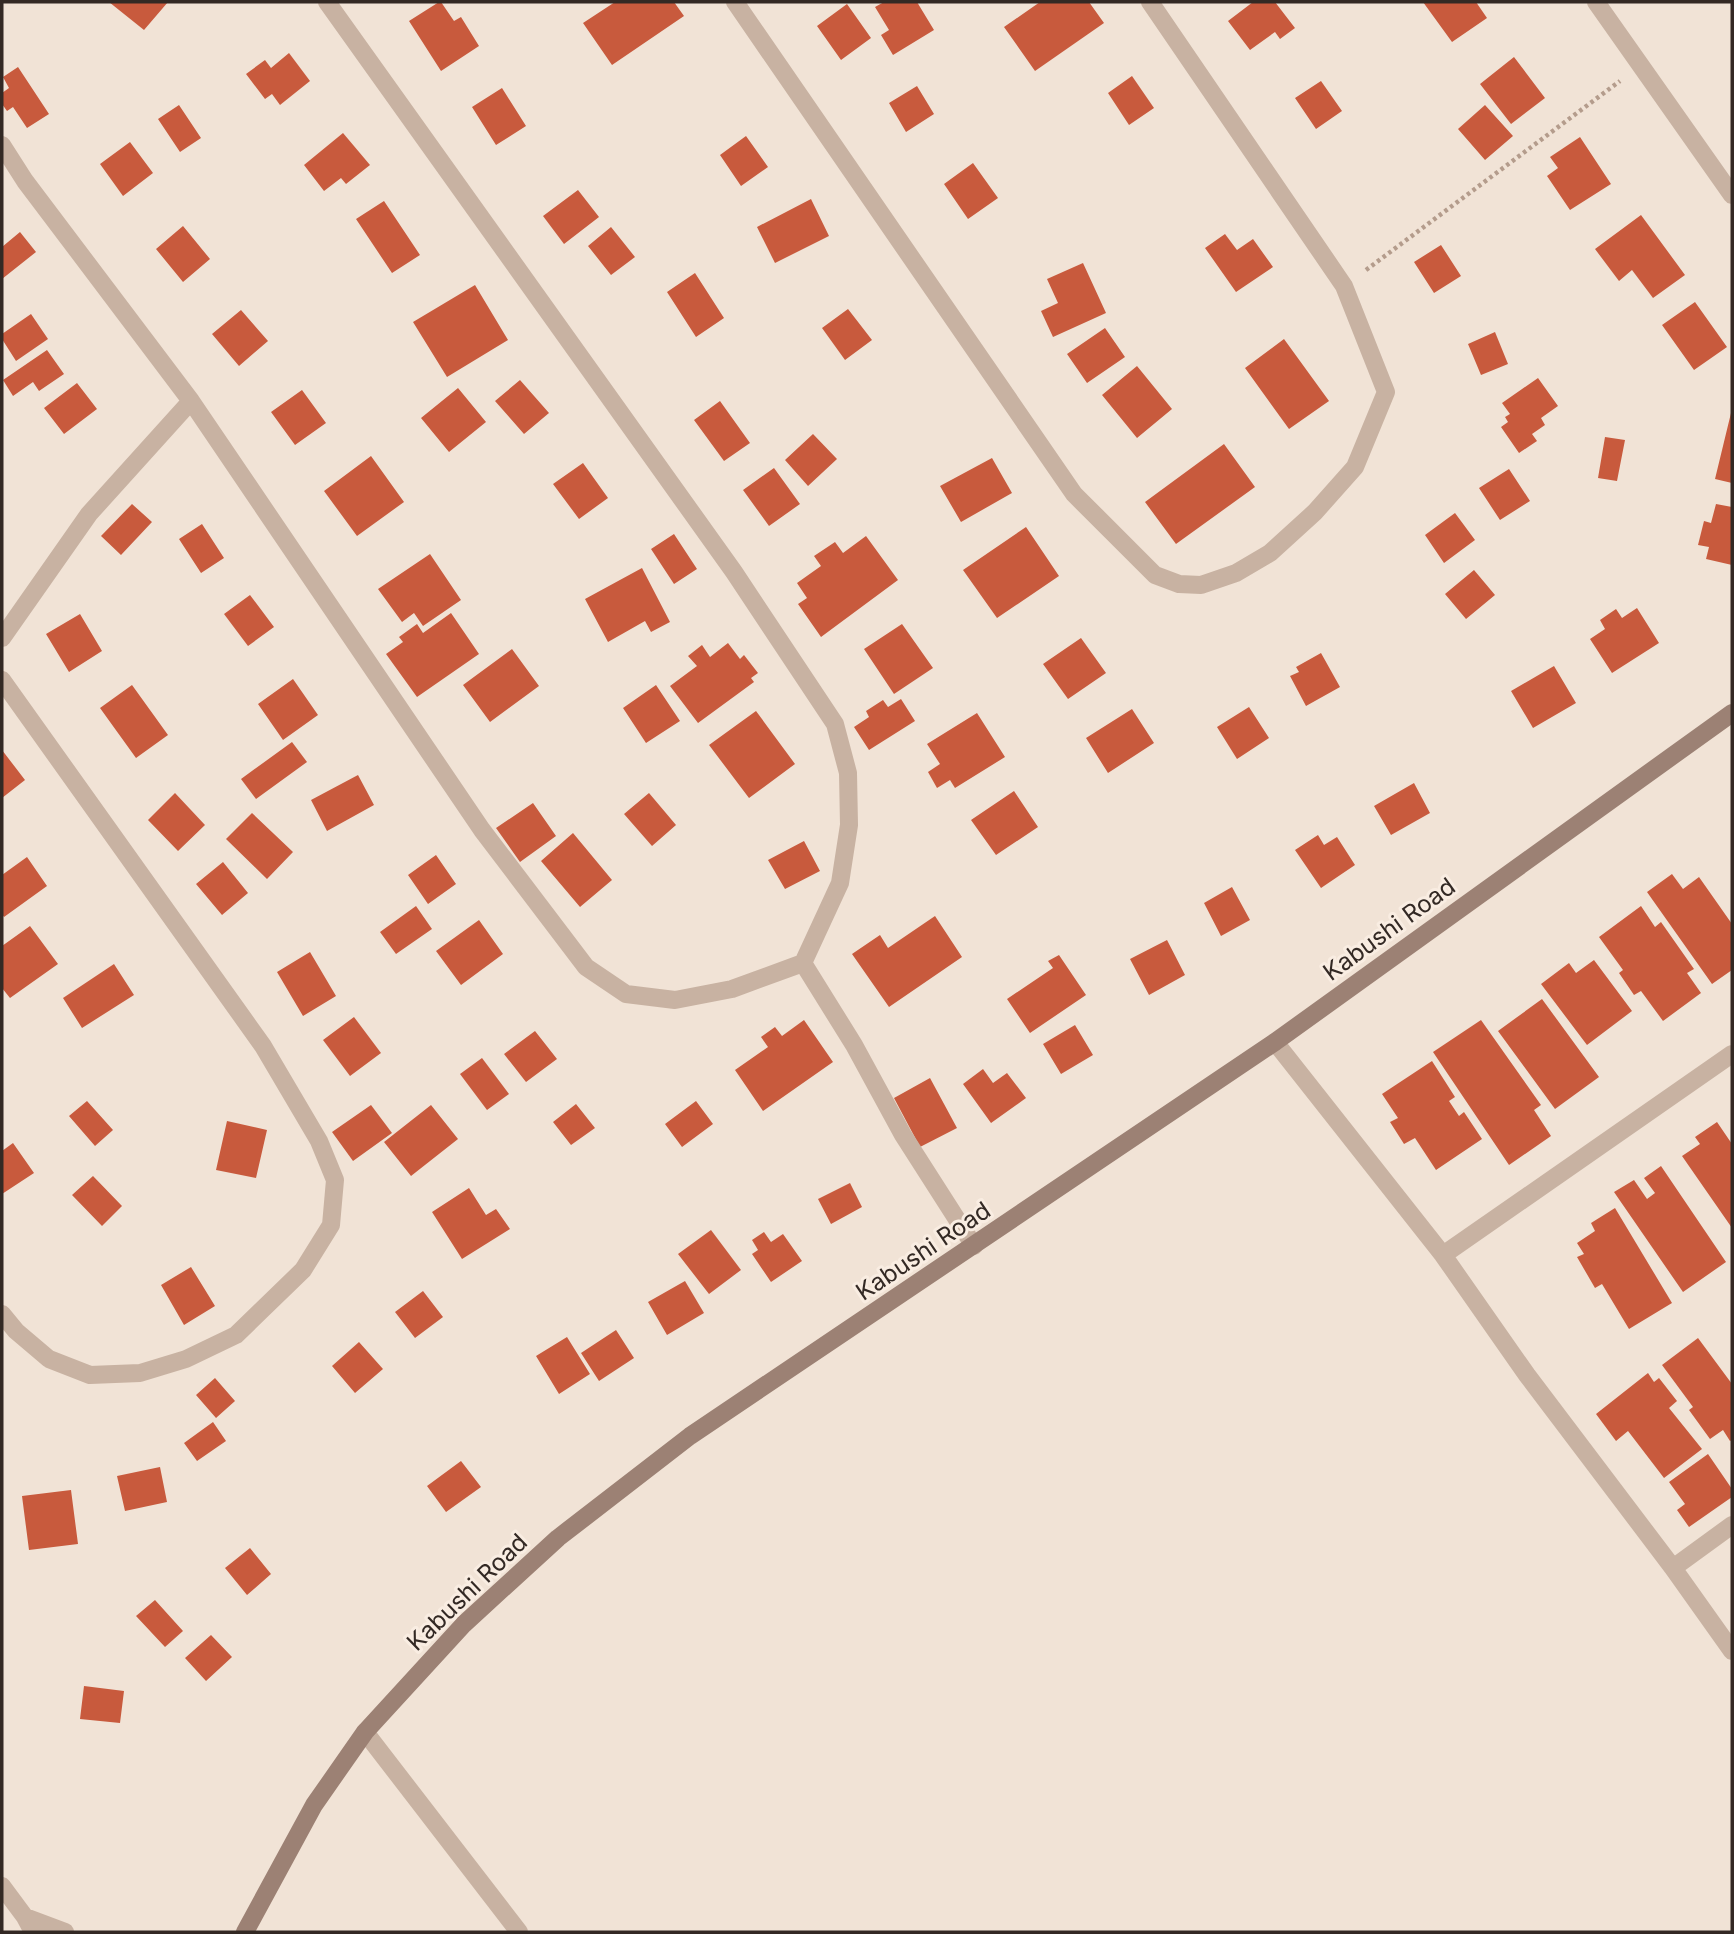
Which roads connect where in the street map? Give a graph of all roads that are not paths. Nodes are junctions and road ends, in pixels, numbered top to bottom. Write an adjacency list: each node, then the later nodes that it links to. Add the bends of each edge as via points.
1 (327, 2): 11 (street, via 734,572 835,724 848,773 849,825 840,883)
2 (734, 2): 3 (street, via 1074,494 1155,575 1178,584 1201,585 1236,573 1270,553 1315,512 1355,467 1386,392 1344,286)
3 (1150, 2)
4 (1596, 2): 6 (street)
5 (2, 145): 7 (street)
6 (1732, 195)
7 (191, 401): 8 (street, via 89,514); 11 (street, via 482,830 586,967 626,994 675,1000 732,989)
8 (2, 638)
9 (2, 680): 16 (street, via 263,1046 319,1141 335,1180 331,1225 303,1269 236,1335 186,1359 140,1373 90,1375 49,1359)
10 (1732, 713): 12 (main road, Kabushi Road)
11 (803, 963): 14 (street)
12 (1275, 1042): 14 (main road, Kabushi Road); 15 (street)
13 (1732, 1054): 15 (street)
14 (974, 1246): 20 (main road, Kabushi Road, via 690,1436 558,1538 464,1624)
15 (1443, 1255): 18 (street)
16 (2, 1314)
17 (1732, 1525): 18 (street)
18 (1673, 1568): 19 (street)
19 (1732, 1650)
20 (365, 1732): 24 (main road, Kabushi Road, via 314,1805); 25 (street)
21 (2, 1886): 22 (street)
22 (29, 1925): 23 (street)
23 (65, 1932)
24 (245, 1932)
25 (519, 1932)

